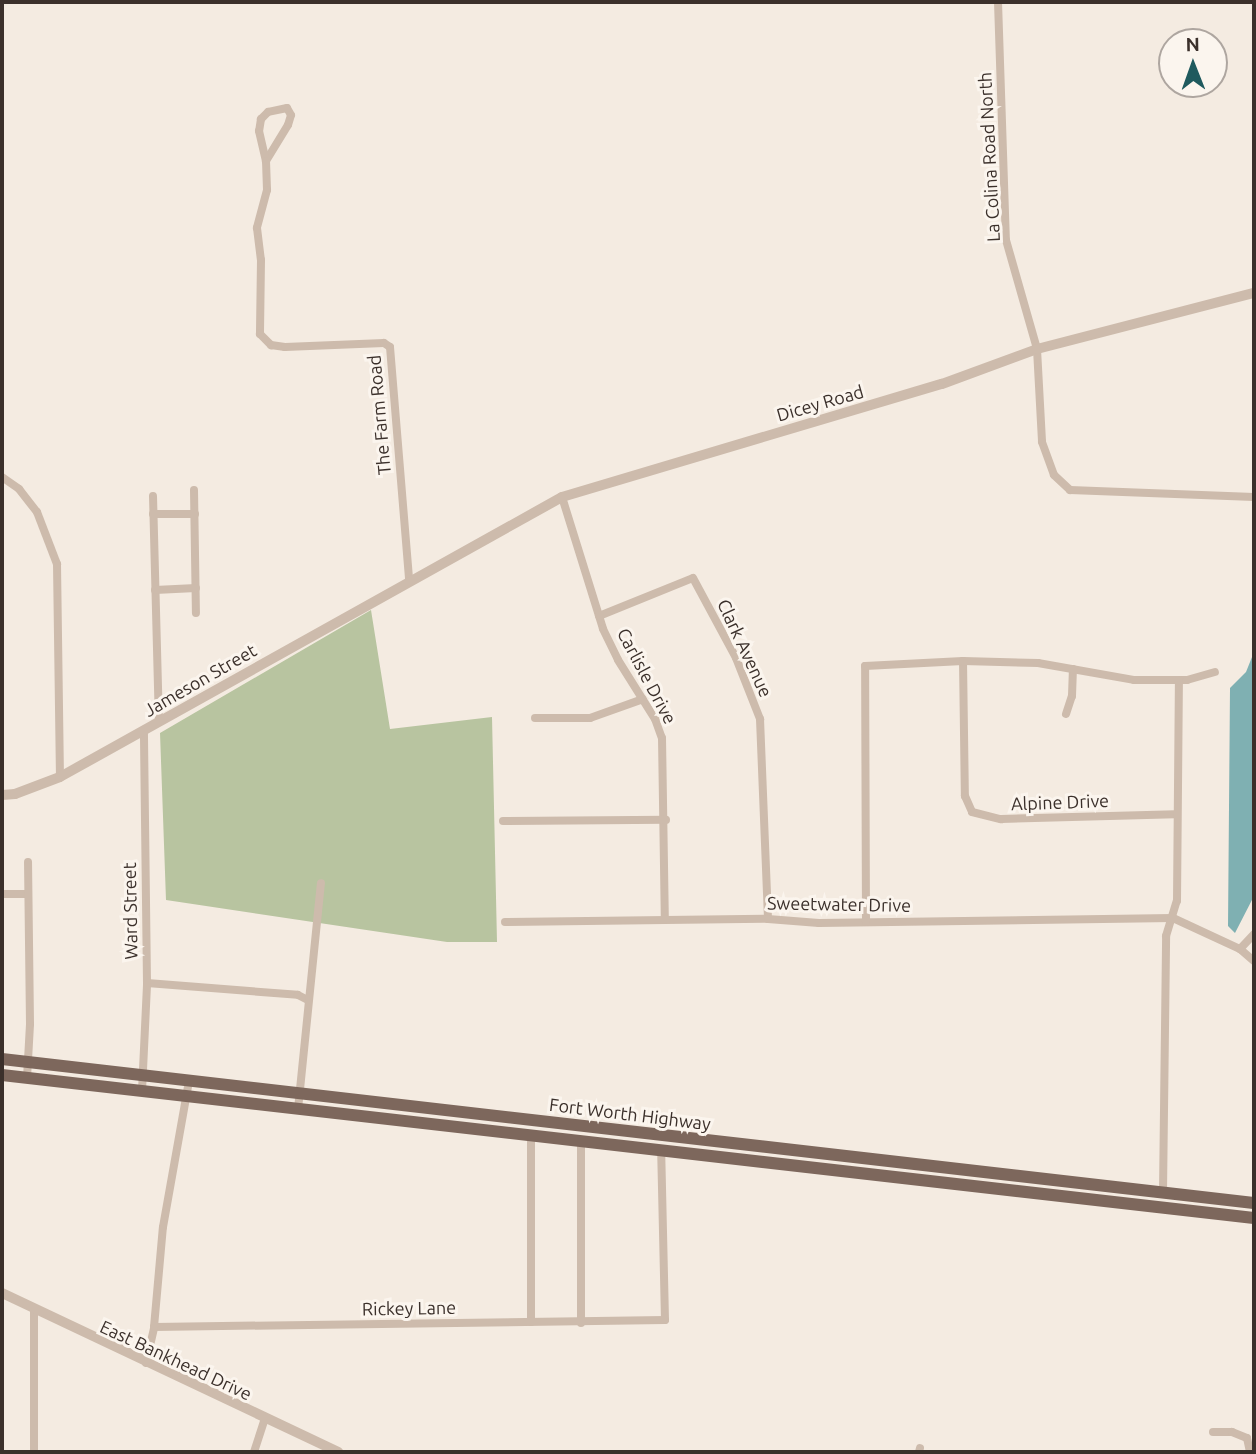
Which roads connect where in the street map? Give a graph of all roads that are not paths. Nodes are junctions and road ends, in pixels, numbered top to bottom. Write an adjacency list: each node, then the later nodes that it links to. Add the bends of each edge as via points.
1 (998, 2): 4 (street, La Colina Road North, via 1006,240)
2 (266, 161): 2 (street, The Farm Road, via 261,120 275,108 288,108 288,125); 12 (street, The Farm Road, via 267,195 257,229 260,334 271,345 384,343 390,347)
3 (1254, 293): 4 (street, Dicey Road)
4 (1038, 349): 8 (street, Dicey Road, via 942,384); 9 (street, La Colina Road North, via 1042,442 1054,475 1070,490)
5 (2, 477): 26 (street, via 19,489 37,512 57,564)
6 (194, 490): 11 (street)
7 (153, 496): 10 (street)
8 (562, 497): 12 (street, Dicey Road); 16 (street, Carlisle Drive)
9 (1254, 497)
10 (153, 514): 11 (street); 14 (street)
11 (195, 514): 13 (street)
12 (409, 580): 24 (street, Jameson Street)
13 (196, 588): 14 (street); 15 (street)
14 (155, 590): 24 (street)
15 (196, 613)
16 (599, 616): 21 (street, Carlisle Drive, via 618,660); 37 (street, Clark Avenue, via 693,578 736,658 760,719)
17 (963, 661): 18 (street); 28 (street, Alpine Drive, via 965,796 972,812 1001,819); 39 (street, via 866,666)
18 (1073, 669): 20 (street, via 1135,680); 22 (street)
19 (1215, 672): 20 (street)
20 (1179, 680): 28 (street)
21 (643, 699): 23 (street, via 590,718); 29 (street, Carlisle Drive, via 662,738)
22 (1066, 715)
23 (535, 718)
24 (159, 720): 25 (street, Jameson Street)
25 (144, 730): 26 (street, Jameson Street); 43 (street, Ward Street)
26 (60, 776): 27 (street, Jameson Street)
27 (2, 795)
28 (1175, 814): 35 (street, via 1177,901)
29 (666, 820): 30 (street); 36 (street, Carlisle Drive)
30 (503, 821)
31 (28, 862): 34 (street)
32 (321, 883): 44 (street)
33 (2, 894): 34 (street)
34 (28, 894): 46 (street)
35 (1173, 918): 39 (street, Sweetwater Drive); 41 (street, Sweetwater Drive); 67 (street, via 1166,936)
36 (665, 919): 37 (street, Sweetwater Drive); 38 (street, Sweetwater Drive)
37 (768, 919): 39 (street, Sweetwater Drive)
38 (505, 922)
39 (866, 922)
40 (1254, 934): 41 (street)
41 (1240, 949): 42 (street, Sweetwater Drive)
42 (1254, 961)
43 (147, 983): 44 (street); 48 (street, Ward Street)
44 (309, 999): 52 (street)
45 (2, 1059): 46 (main road, Fort Worth Highway)
46 (30, 1063): 48 (main road, Fort Worth Highway); 49 (street)
47 (2, 1075): 49 (main road, Fort Worth Highway)
48 (143, 1076): 50 (main road, Fort Worth Highway); 51 (street, Ward Street)
49 (27, 1078): 51 (main road, Fort Worth Highway)
50 (189, 1081): 52 (main road, Fort Worth Highway); 53 (street)
51 (142, 1091): 53 (main road, Fort Worth Highway)
52 (299, 1093): 54 (street); 55 (main road, Fort Worth Highway)
53 (187, 1096): 54 (main road, Fort Worth Highway); 77 (street, via 163,1227)
54 (298, 1109): 56 (main road, Fort Worth Highway)
55 (481, 1114): 56 (main road); 57 (main road, Fort Worth Highway)
56 (479, 1130): 58 (main road, Fort Worth Highway)
57 (621, 1130): 60 (main road); 62 (main road, Fort Worth Highway)
58 (531, 1136): 59 (main road, Fort Worth Highway); 75 (street)
59 (581, 1141): 60 (main road, Fort Worth Highway); 76 (street)
60 (619, 1146): 61 (main road, Fort Worth Highway)
61 (661, 1150): 63 (main road, Fort Worth Highway); 76 (street, Rickey Lane, via 665,1320)
62 (857, 1157): 63 (main road); 64 (main road, Fort Worth Highway)
63 (857, 1173): 66 (main road, Fort Worth Highway)
64 (1010, 1174): 65 (main road, Fort Worth Highway); 66 (main road)
65 (1100, 1186): 67 (main road, Fort Worth Highway); 68 (main road)
66 (1008, 1190): 68 (main road, Fort Worth Highway)
67 (1163, 1192): 69 (main road, Fort Worth Highway)
68 (1099, 1200): 71 (main road, Fort Worth Highway)
69 (1254, 1203)
70 (1254, 1213): 71 (main road)
71 (1238, 1217): 72 (main road, Fort Worth Highway)
72 (1254, 1218)
73 (2, 1293): 74 (street, East Bankhead Drive)
74 (34, 1309): 78 (street, East Bankhead Drive); 81 (street)
75 (531, 1322): 76 (street, Rickey Lane); 77 (street, Rickey Lane)
76 (580, 1323)
77 (153, 1327): 78 (street)
78 (146, 1363): 79 (street, East Bankhead Drive)
79 (265, 1419): 82 (street); 83 (street, East Bankhead Drive)
80 (1213, 1433): 84 (street, via 1232,1432 1247,1438)
81 (34, 1452)
82 (254, 1452)
83 (338, 1452)
84 (1251, 1452)

